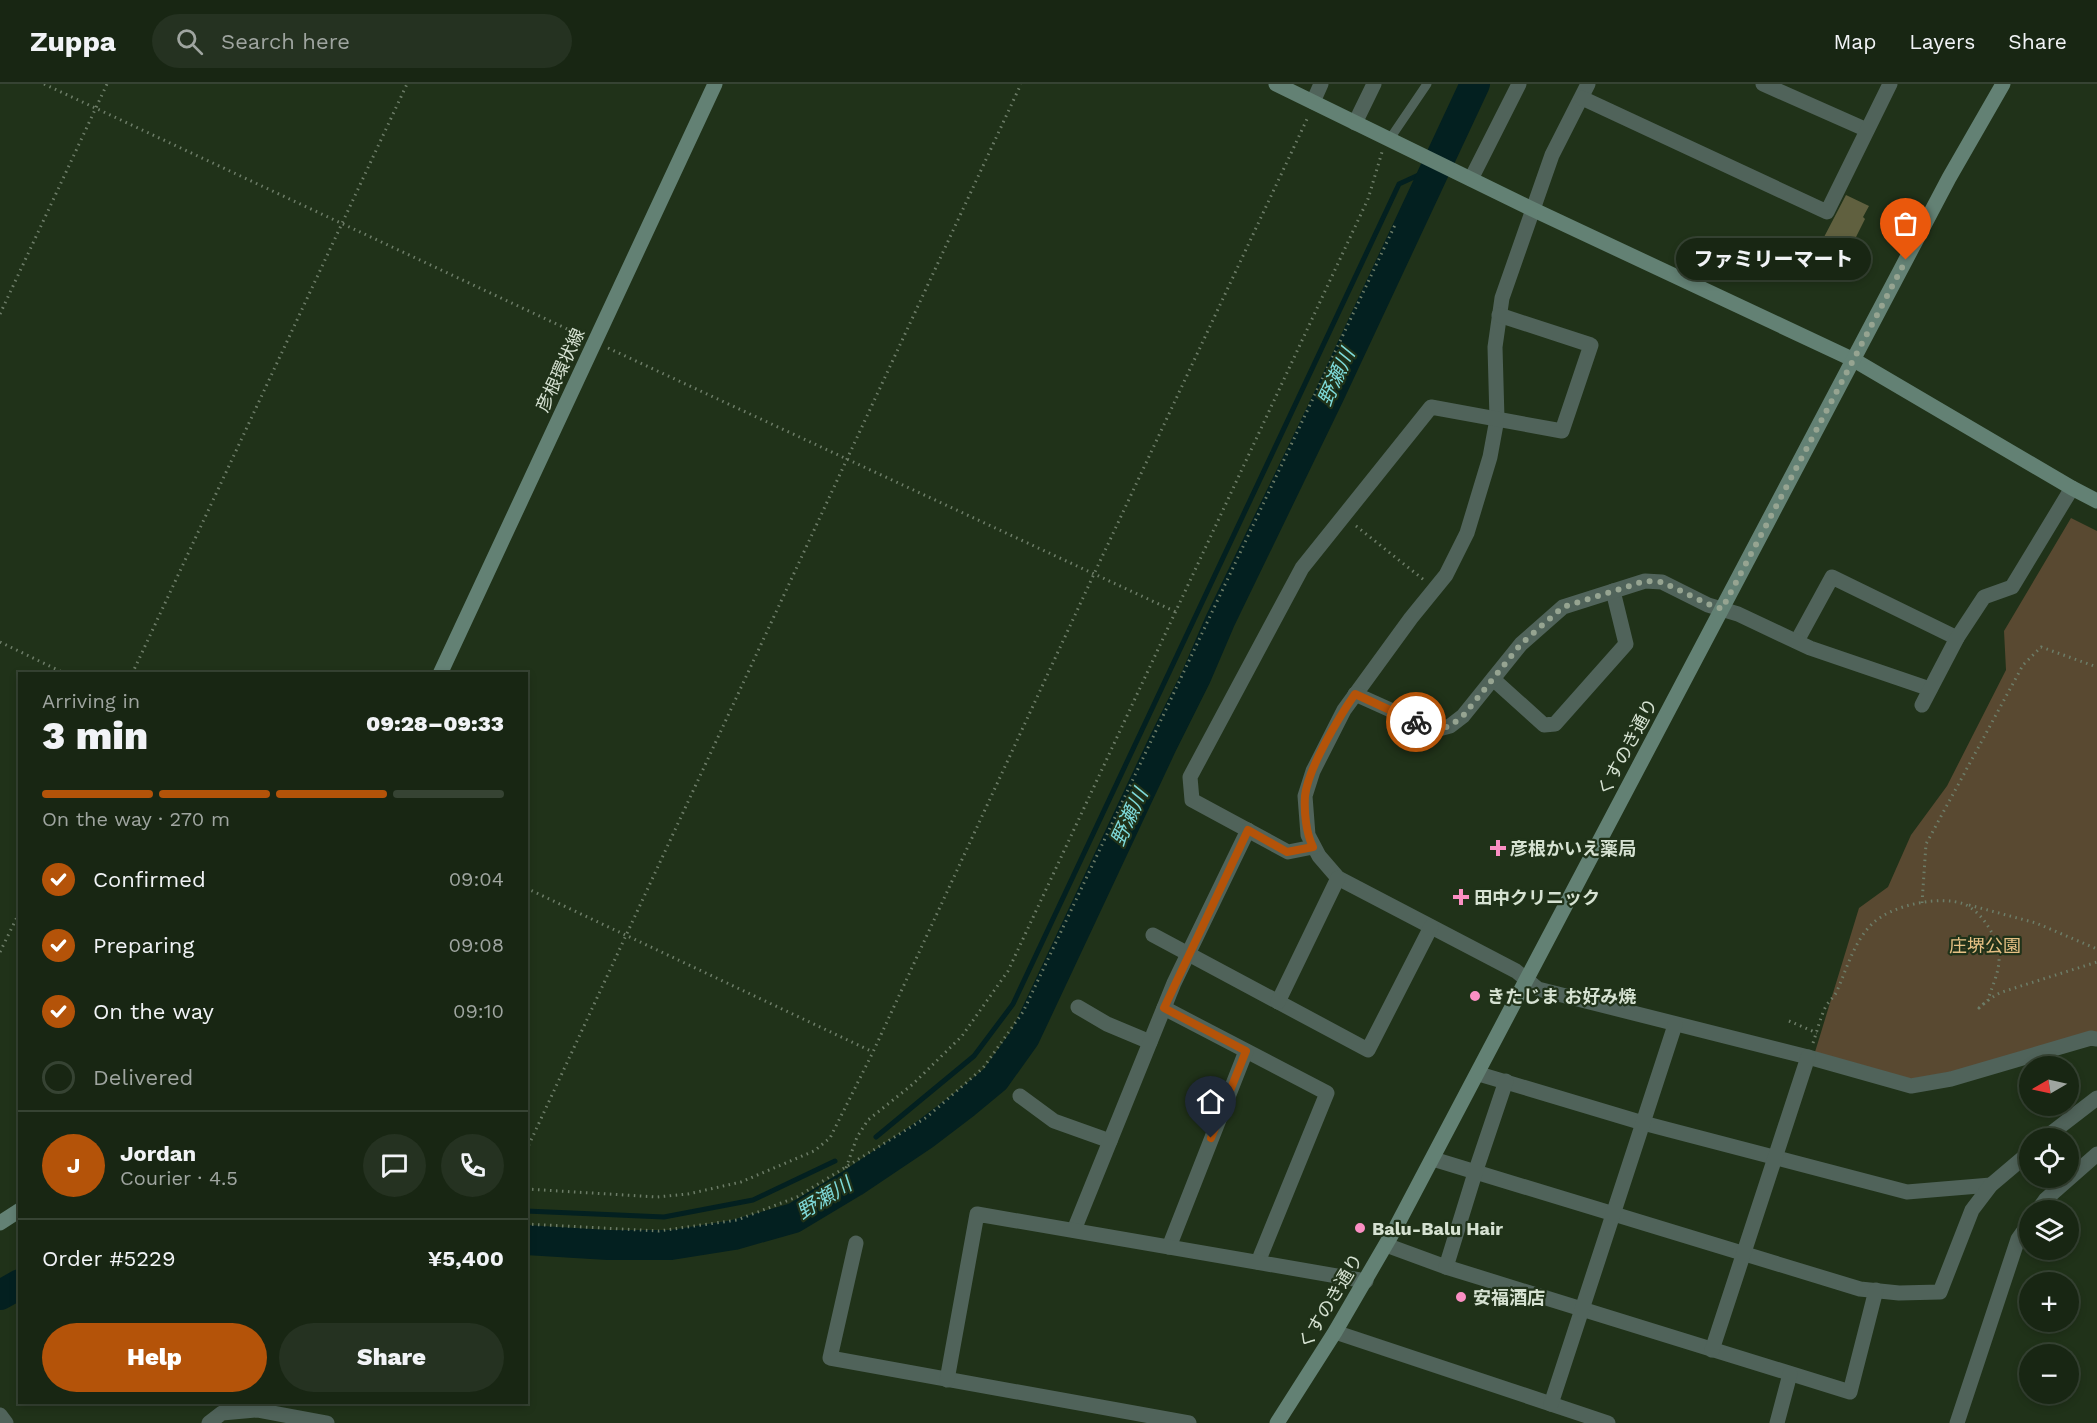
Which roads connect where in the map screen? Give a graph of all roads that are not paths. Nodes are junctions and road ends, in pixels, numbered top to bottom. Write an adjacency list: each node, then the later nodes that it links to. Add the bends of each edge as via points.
1 (715, 84): 26 (street, 彦根環状線)
2 (1276, 84): 11 (street)
3 (1321, 84): 11 (street)
4 (1374, 84): 12 (street)
5 (1427, 84): 14 (lane)
6 (1518, 84): 15 (street)
7 (1763, 84): 13 (street)
8 (1890, 84): 13 (street)
9 (2003, 84): 18 (street, くすのき通り)
10 (1585, 91): 13 (street, via 1827,212); 16 (street, via 1552,155)
11 (1313, 102): 12 (street)
12 (1355, 123): 14 (street)
13 (1867, 130)
14 (1392, 142): 15 (street)
15 (1471, 179): 16 (street)
16 (1532, 209): 17 (street); 18 (street)
17 (1499, 315): 19 (street, via 1495,347); 19 (street, via 1591,345 1562,431)
18 (1854, 360): 20 (street); 23 (street, くすのき通り)
19 (1497, 419): 29 (street, via 1467,533 1446,575); 31 (street, via 1431,407 1302,568 1190,777 1192,800)
20 (2072, 488): 21 (street); 24 (street, via 2012,587 1984,597)
21 (2097, 501)
22 (1613, 591): 23 (street, via 1645,581 1662,582); 27 (street, via 1563,607 1521,644); 27 (street, via 1626,644 1555,724 1544,725)
23 (1722, 609): 25 (street); 37 (street, くすのき通り)
24 (1957, 638): 25 (street, via 1832,578); 28 (street)
25 (1797, 641): 28 (street)
26 (441, 672)
27 (1493, 679): 29 (street, via 1463,716 1450,726 1435,730)
28 (1930, 689): 30 (street)
29 (1355, 694): 32 (street, via 1313,771 1305,796 1308,836)
30 (1922, 705)
31 (1248, 830): 32 (street, via 1287,852); 36 (street)
32 (1313, 847): 33 (street)
33 (1338, 878): 34 (street); 38 (street)
34 (1431, 927): 37 (street); 38 (street, via 1368,1050)
35 (1153, 935): 36 (street)
36 (1188, 954): 38 (street); 40 (street)
37 (1526, 980): 41 (street, via 1539,989); 46 (street, くすのき通り)
38 (1278, 1002)
39 (1078, 1006): 43 (street, via 1107,1024)
40 (1164, 1008): 43 (street); 44 (street)
41 (1675, 1024): 45 (street); 50 (street)
42 (2097, 1039): 45 (street, via 1951,1079 1911,1086)
43 (1150, 1042): 52 (street)
44 (1246, 1051): 67 (street); 69 (street, via 1327,1093)
45 (1808, 1056): 54 (street)
46 (1479, 1074): 47 (street); 55 (street, くすのき通り)
47 (1506, 1081): 50 (street); 57 (street)
48 (1020, 1096): 52 (street, via 1054,1121)
49 (2097, 1098): 51 (street)
50 (1643, 1123): 54 (street); 61 (street)
51 (2058, 1128)
52 (1110, 1141): 63 (street)
53 (2097, 1154): 59 (street)
54 (1775, 1157): 58 (street, via 1907,1192); 68 (street)
55 (1433, 1160): 57 (street); 66 (street, くすのき通り)
56 (2019, 1161): 58 (street)
57 (1475, 1173): 61 (street); 70 (street)
58 (1991, 1185): 72 (street, via 1972,1210 1940,1292)
59 (2045, 1200)
60 (18, 1210): 62 (street)
61 (1613, 1215): 68 (street); 73 (street)
62 (0, 1223)
63 (1074, 1230): 67 (street); 77 (street, via 977,1214)
64 (2019, 1238): 87 (street)
65 (856, 1243): 77 (street, via 830,1358)
66 (1386, 1245): 70 (street); 71 (street, くすのき通り)
67 (1169, 1247): 69 (street)
68 (1743, 1254): 72 (street, via 1860,1289); 75 (street)
69 (1258, 1262): 71 (street)
70 (1446, 1267): 73 (street)
71 (1366, 1281): 74 (street, くすのき通り)
72 (1876, 1290): 76 (street, via 1850,1392)
73 (1582, 1309): 75 (street); 78 (street)
74 (1335, 1332): 78 (street); 84 (street, くすのき通り)
75 (1712, 1350): 76 (street)
76 (1790, 1374): 86 (street)
77 (947, 1380): 83 (street)
78 (1551, 1404): 85 (street)
79 (0, 1415): 80 (street)
80 (6, 1423)
81 (209, 1423): 82 (street, via 222,1413 256,1410)
82 (327, 1423)
83 (1189, 1423)
84 (1277, 1423)
85 (1608, 1423)
86 (1777, 1423)
87 (1957, 1423)

